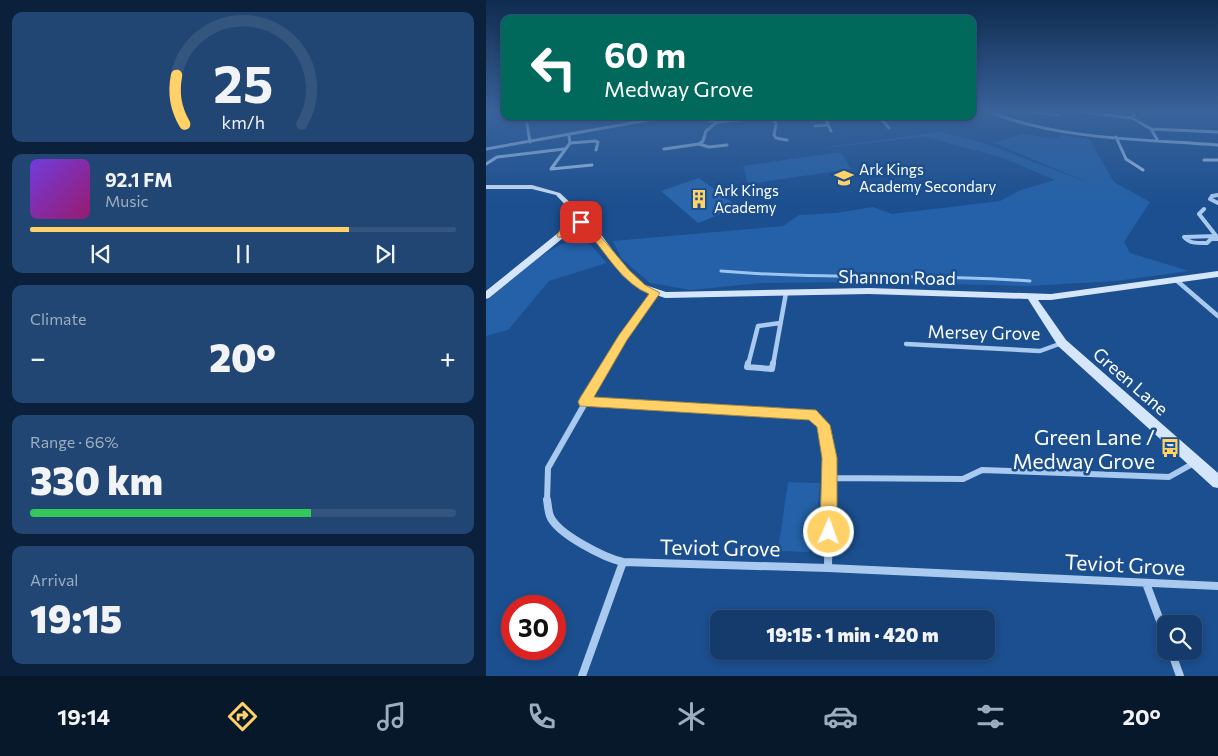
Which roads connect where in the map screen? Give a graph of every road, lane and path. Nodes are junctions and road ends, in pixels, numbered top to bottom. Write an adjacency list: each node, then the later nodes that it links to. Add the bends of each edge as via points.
1 (527, 143): 10 (street)
2 (570, 143): 3 (street); 11 (street)
3 (574, 143)
4 (598, 143): 13 (street)
5 (1119, 143): 20 (street, via 1126,159)
6 (1181, 143): 9 (street)
7 (698, 144): 8 (street, via 719,149); 12 (street)
8 (727, 145)
9 (1218, 145)
10 (486, 149)
11 (564, 149): 15 (street); 19 (street, via 551,169)
12 (664, 149)
13 (596, 150)
14 (493, 153): 15 (street)
15 (497, 158): 18 (street)
16 (1204, 160): 17 (street)
17 (1218, 160)
18 (486, 164)
19 (592, 165)
20 (1143, 170)
21 (486, 187): 25 (street, Shannon Road, via 542,189 564,198)
22 (1218, 195): 23 (street, via 1210,199)
23 (1218, 203)
24 (1204, 209): 30 (street, via 1199,214)
25 (572, 210): 26 (street); 27 (street, Shannon Road)
26 (569, 224): 27 (street); 28 (street)
27 (588, 224): 29 (street); 31 (street, Shannon Road)
28 (561, 235): 29 (street); 36 (street)
29 (585, 236): 31 (street)
30 (1217, 237): 30 (street, via 1207,243 1194,243 1184,237)
31 (598, 239): 34 (street, Shannon Road, via 625,273)
32 (1218, 274): 33 (street, Shannon Road)
33 (1176, 280): 37 (street, Shannon Road); 38 (street)
34 (655, 293): 35 (street, Shannon Road, via 710,296); 42 (street, Teviot Grove)
35 (786, 293): 37 (street, Shannon Road, via 869,291); 39 (street)
36 (486, 296)
37 (1032, 298): 40 (street, Green Lane)
38 (1218, 316)
39 (780, 323): 39 (street, via 772,369 747,367 758,326)
40 (1062, 343): 41 (street, Mersey Grove, via 1040,351); 43 (street, Green Lane)
41 (906, 344)
42 (584, 402): 44 (street, via 812,414 824,425); 46 (street, Teviot Grove, via 548,468 546,495 550,517 564,532 609,559)
43 (1196, 462): 44 (street, via 1169,477 982,470 964,479); 45 (street, Green Lane)
44 (831, 478): 47 (street)
45 (1218, 482)
46 (623, 562): 47 (street, Teviot Grove); 52 (street)
47 (828, 568): 48 (street, Teviot Grove)
48 (1146, 583): 49 (street, Teviot Grove); 50 (street)
49 (1218, 586)
50 (1158, 615)
51 (1174, 660): 53 (street)
52 (582, 676)
53 (1180, 676)

